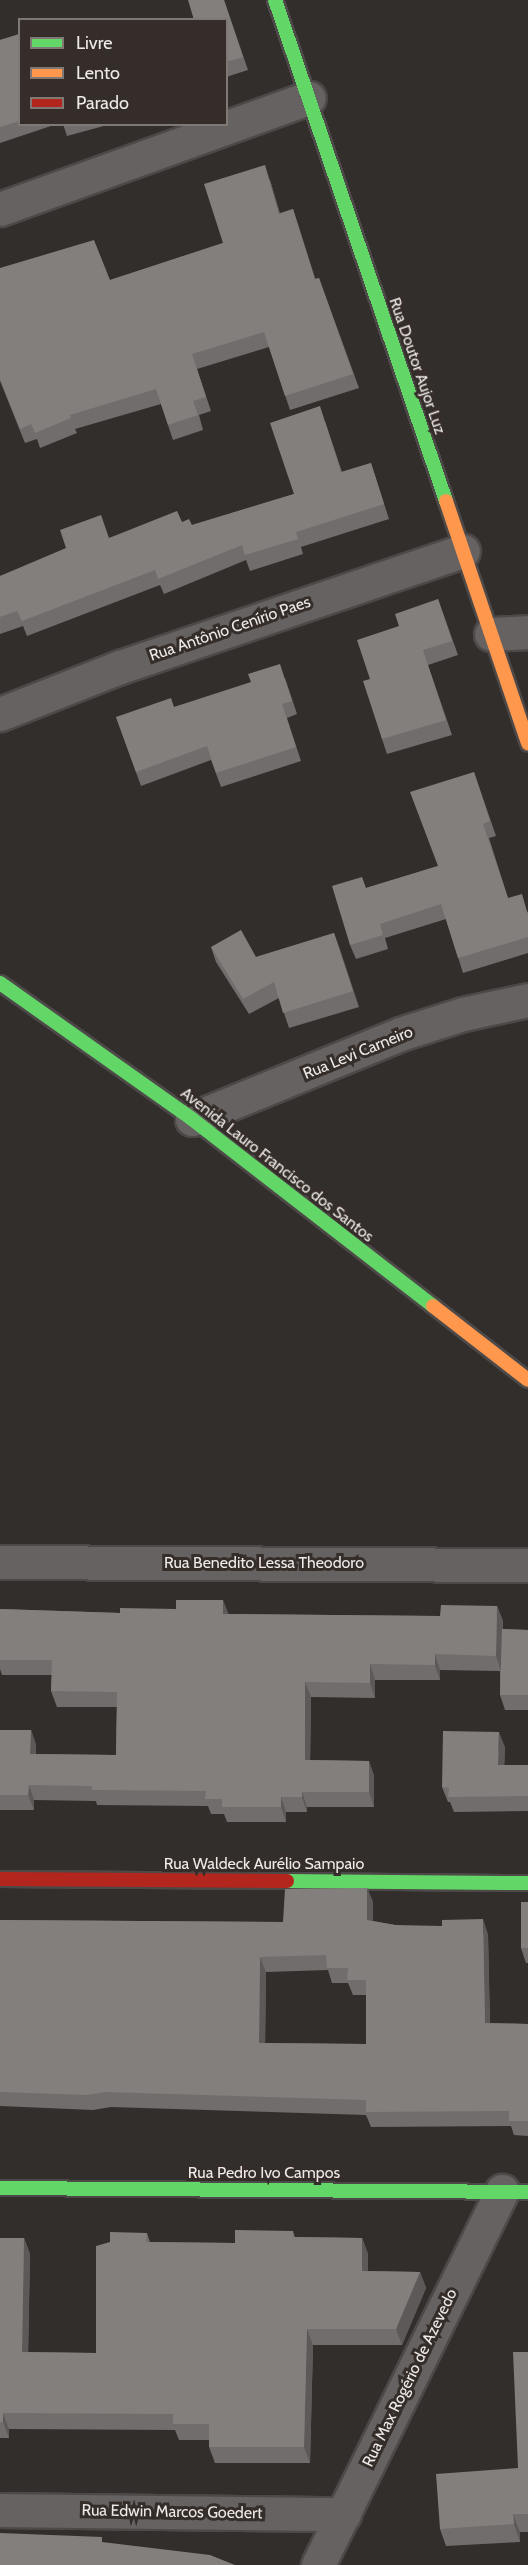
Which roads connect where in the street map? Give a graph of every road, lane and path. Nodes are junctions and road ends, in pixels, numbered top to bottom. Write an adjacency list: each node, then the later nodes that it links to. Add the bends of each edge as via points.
1 (275, 0): 2 (street, Rua Doutor Aujor Luz)
2 (309, 98): 3 (street); 4 (street, Rua Doutor Aujor Luz)
3 (0, 209)
4 (463, 551): 6 (street, Rua Doutor Aujor Luz); 7 (street, Rua Antônio Cenírio Paes, via 120,667)
5 (528, 632): 6 (street)
6 (491, 634): 8 (street, Rua Doutor Aujor Luz)
7 (0, 714)
8 (528, 743)
9 (0, 983): 11 (street, Avenida Lauro Francisco dos Santos)
10 (528, 1000): 11 (street, Rua Levi Carneiro, via 463,1014 400,1034)
11 (192, 1119): 12 (street, Avenida Lauro Francisco dos Santos)
12 (528, 1380)
13 (0, 1562): 14 (street, Rua Benedito Lessa Theodoro)
14 (528, 1565)
15 (0, 1878): 16 (street, Rua Waldeck Aurélio Sampaio)
16 (528, 1883)
17 (0, 2188): 18 (street, Rua Pedro Ivo Campos)
18 (515, 2192): 20 (street, Rua Max Rogério de Azevedo)
19 (0, 2510): 20 (street, Rua Edwin Marcos Goedert)
20 (344, 2514): 21 (street, Rua Max Rogério de Azevedo)
21 (318, 2565)

